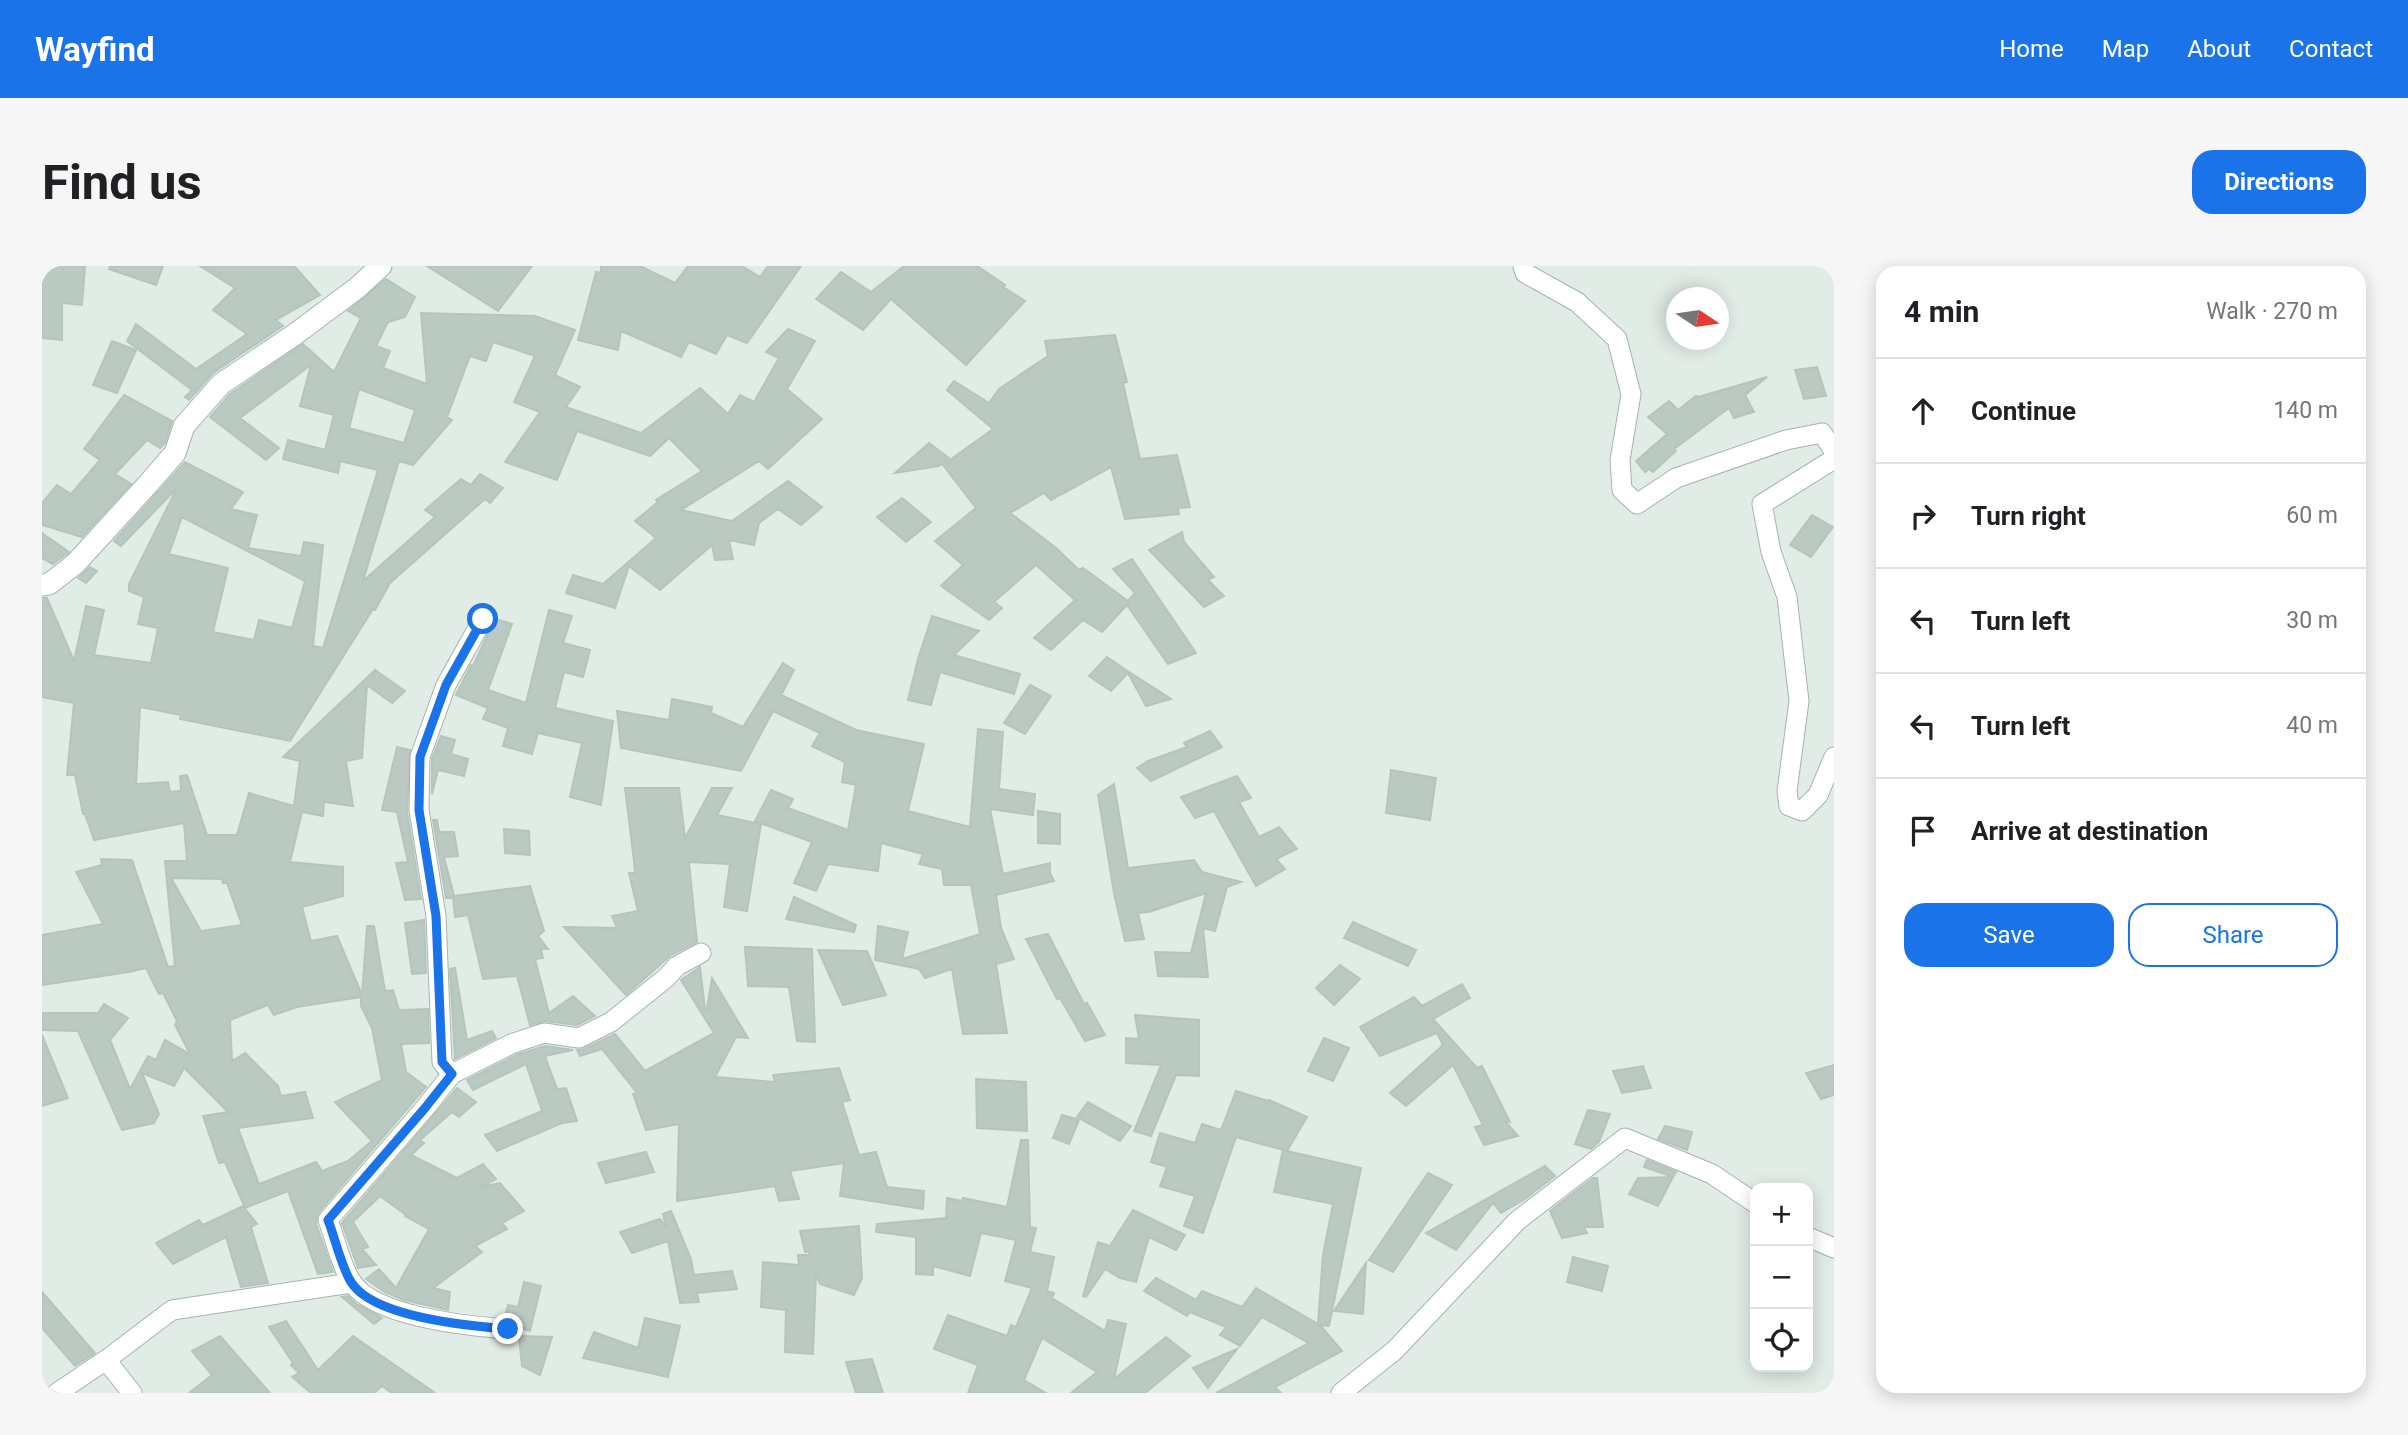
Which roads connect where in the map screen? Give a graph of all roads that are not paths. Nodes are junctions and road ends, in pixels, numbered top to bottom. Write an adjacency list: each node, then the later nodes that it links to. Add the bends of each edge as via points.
1 (381, 266): 5 (street, via 221,384 184,426 175,453 148,484 75,564)
2 (1522, 266): 3 (street, via 1525,273 1577,302 1617,339 1631,394 1620,460 1622,490 1637,504 1676,478 1786,440 1822,433)
3 (1834, 451)
4 (1834, 459): 7 (street, via 1762,504 1771,552 1787,597 1799,701 1787,790 1789,806 1802,811 1818,795)
5 (42, 585)
6 (483, 619): 9 (street, via 446,685 420,757 419,810 436,916 442,1062)
7 (1834, 757)
8 (701, 953): 9 (street, via 677,966 611,1022 579,1038 544,1033)
9 (452, 1074): 13 (street, via 328,1220)
10 (1750, 1200): 18 (street, via 1712,1174 1625,1138 1517,1221 1394,1351)
11 (1813, 1239): 12 (street)
12 (1834, 1248)
13 (351, 1283): 14 (street, via 379,1306 468,1326); 15 (street, via 172,1310)
14 (508, 1329)
15 (106, 1360): 16 (street); 17 (street)
16 (57, 1393)
17 (132, 1393)
18 (1342, 1393)

